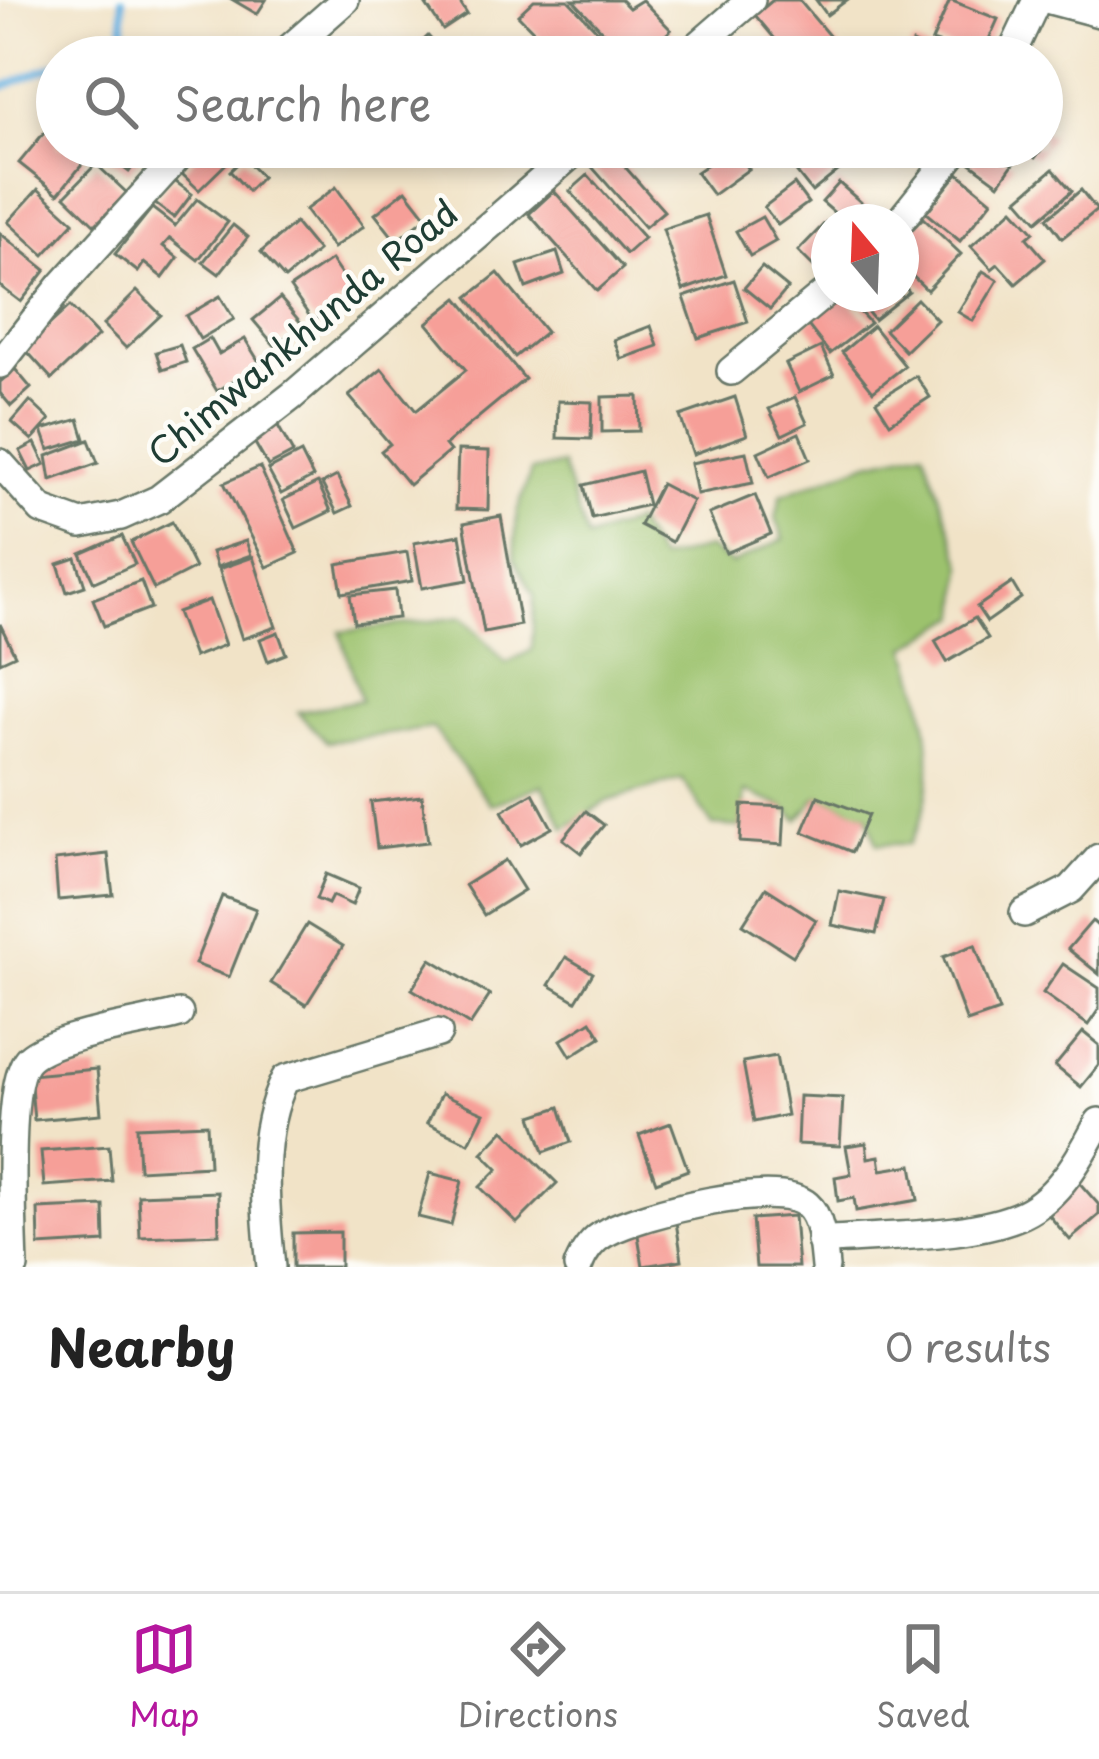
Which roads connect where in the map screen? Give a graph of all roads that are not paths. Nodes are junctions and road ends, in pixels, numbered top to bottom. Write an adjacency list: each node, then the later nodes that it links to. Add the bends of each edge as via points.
1 (345, 0): 6 (street)
2 (751, 0): 7 (street)
3 (1037, 0): 8 (street)
4 (1050, 0): 5 (street)
5 (1099, 13)
6 (304, 36)
7 (709, 36)
8 (1020, 36)
9 (168, 168): 14 (street)
10 (556, 168): 16 (street, Chimwankhunda Road, via 292,396 159,499 81,524 42,510)
11 (942, 168): 12 (street)
12 (913, 204)
13 (811, 305): 15 (street)
14 (0, 364)
15 (731, 371)
16 (0, 463)
17 (1099, 858): 18 (street, via 1071,889)
18 (1024, 913)
19 (179, 1014): 23 (street, via 47,1047 26,1060 10,1178)
20 (437, 1033): 24 (street, via 285,1079 266,1150)
21 (1099, 1122): 22 (street, via 1060,1184 1027,1212)
22 (823, 1254): 25 (street, via 815,1216 789,1196 645,1216 603,1234)
23 (14, 1267)
24 (271, 1267)
25 (578, 1267)

